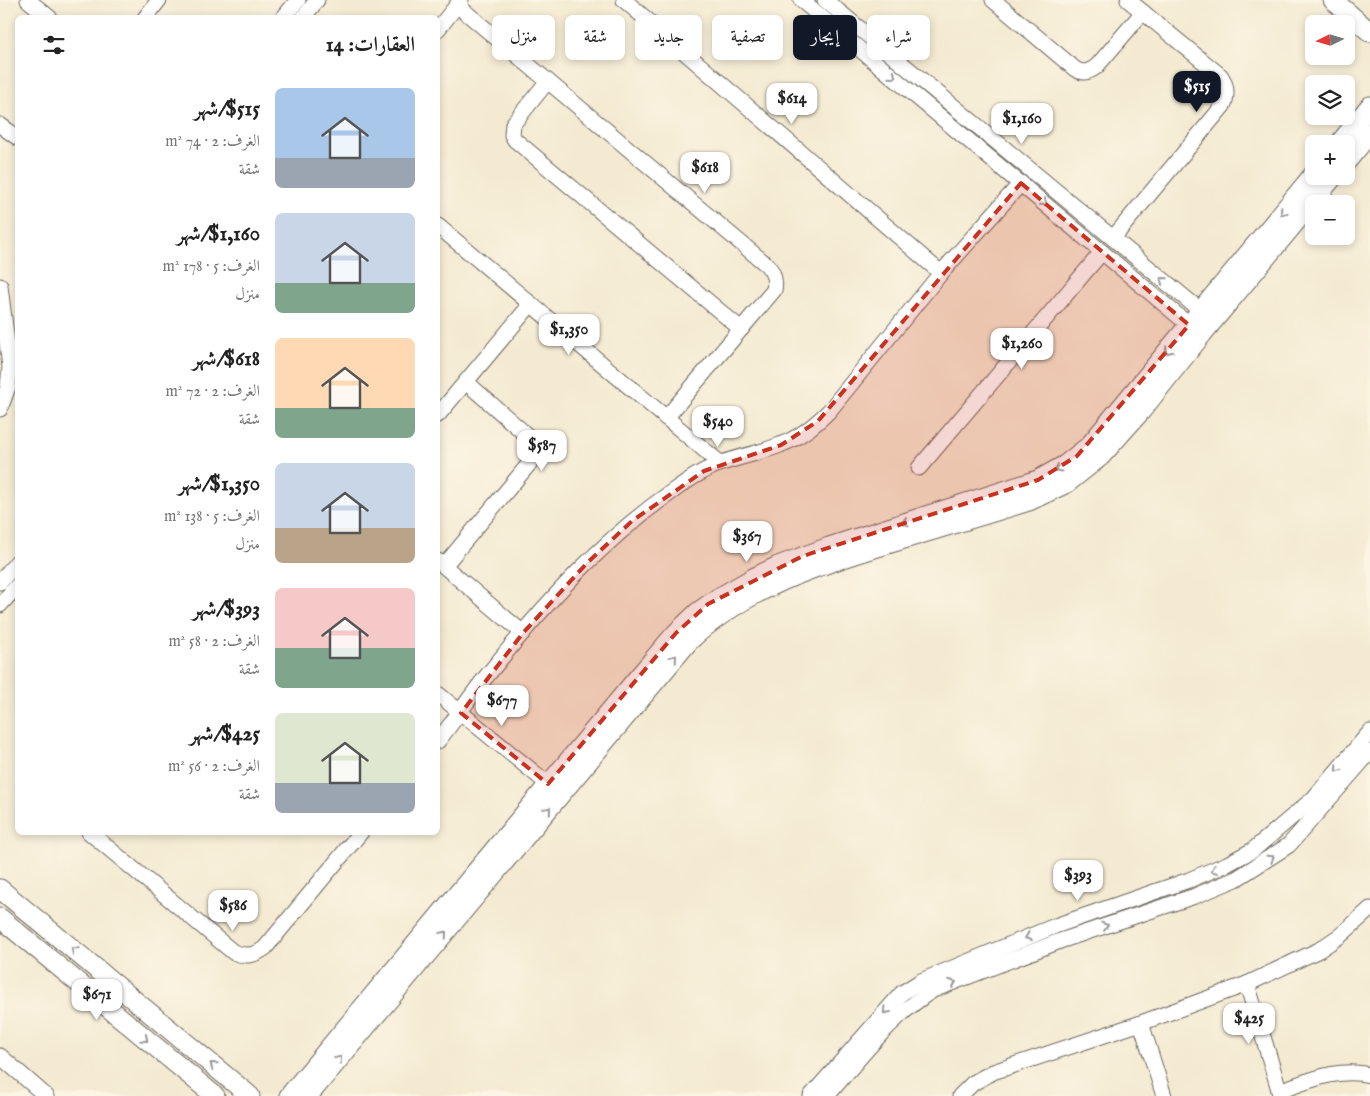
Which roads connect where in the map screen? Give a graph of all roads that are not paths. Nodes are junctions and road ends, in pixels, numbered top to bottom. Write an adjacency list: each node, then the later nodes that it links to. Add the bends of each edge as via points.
1 (160, 0): 12 (street)
2 (298, 0): 13 (street)
3 (317, 0): 14 (street)
4 (624, 0): 31 (street)
5 (801, 0): 23 (street, one-way to 23)
6 (825, 0): 23 (street)
7 (993, 0): 11 (street, via 1075,69 1085,72 1098,66)
8 (1128, 0): 11 (street)
9 (1333, 0): 16 (street)
10 (459, 2): 15 (street); 17 (street)
11 (1143, 12): 29 (street, via 1221,76 1226,86 1226,100)
12 (148, 15)
13 (286, 15)
14 (306, 15)
15 (440, 26)
16 (1370, 32)
17 (548, 82): 35 (street, via 770,269 775,279 774,290); 35 (street, via 513,124 515,140)
18 (1370, 106): 21 (street)
19 (0, 125): 22 (street)
20 (1370, 133): 24 (street)
21 (1346, 135)
22 (15, 136)
23 (995, 151): 25 (street); 29 (street)
24 (1355, 151)
25 (1021, 183): 30 (street, one-way to 30); 31 (street)
26 (1305, 185): 34 (street, one-way to 34)
27 (1326, 185): 37 (street, via 1203,333)
28 (440, 228): 33 (street)
29 (1113, 238): 34 (street, one-way to 29)
30 (1102, 252): 34 (street); 42 (street)
31 (941, 273): 41 (street, via 818,421 781,445)
32 (0, 286): 38 (street, via 10,367 8,387)
33 (531, 304): 36 (street); 40 (street)
34 (1195, 318): 37 (street, one-way to 37)
35 (741, 329): 40 (street)
36 (466, 382): 39 (street); 43 (street, via 531,439 534,452 529,464)
37 (1135, 405): 47 (street, via 1077,456 1038,480 803,556 729,591 688,620)
38 (0, 409)
39 (440, 413)
40 (666, 418): 41 (street)
41 (720, 463): 46 (street, via 689,479 620,531 587,562)
42 (919, 468)
43 (441, 563): 46 (street)
44 (15, 588): 45 (street)
45 (0, 606)
46 (523, 634): 49 (street, via 479,686)
47 (646, 679): 53 (street); 72 (street, one-way to 47)
48 (440, 696): 49 (street)
49 (461, 713): 51 (street); 53 (street)
50 (1370, 732): 59 (street, one-way to 59, via 1313,799 1253,850 1189,880)
51 (440, 739)
52 (1370, 752): 60 (street, one-way to 52, via 1195,896 1244,875 1289,845)
53 (548, 784): 71 (street)
54 (97, 835): 55 (street, via 233,952 246,956 265,948)
55 (359, 835)
56 (0, 889): 62 (street, one-way to 56)
57 (1368, 915): 61 (street, via 1319,950)
58 (0, 918): 63 (street)
59 (1055, 926): 60 (street); 73 (street, one-way to 73, via 920,981 902,993)
60 (1060, 941): 74 (street, one-way to 60, via 872,1044 915,1002 933,990)
61 (1247, 984): 64 (street); 67 (street)
62 (118, 987): 63 (street); 70 (street, one-way to 62)
63 (105, 1005): 69 (street, one-way to 69)
64 (1141, 1023): 75 (street, via 994,1072 973,1083); 76 (street)
65 (0, 1056): 68 (street)
66 (1370, 1075): 67 (street, via 1332,1074)
67 (1280, 1094)
68 (46, 1096)
69 (215, 1096)
70 (250, 1096)
71 (289, 1096)
72 (308, 1096)
73 (811, 1096)
74 (827, 1096)
75 (960, 1096)
76 (1164, 1096)

